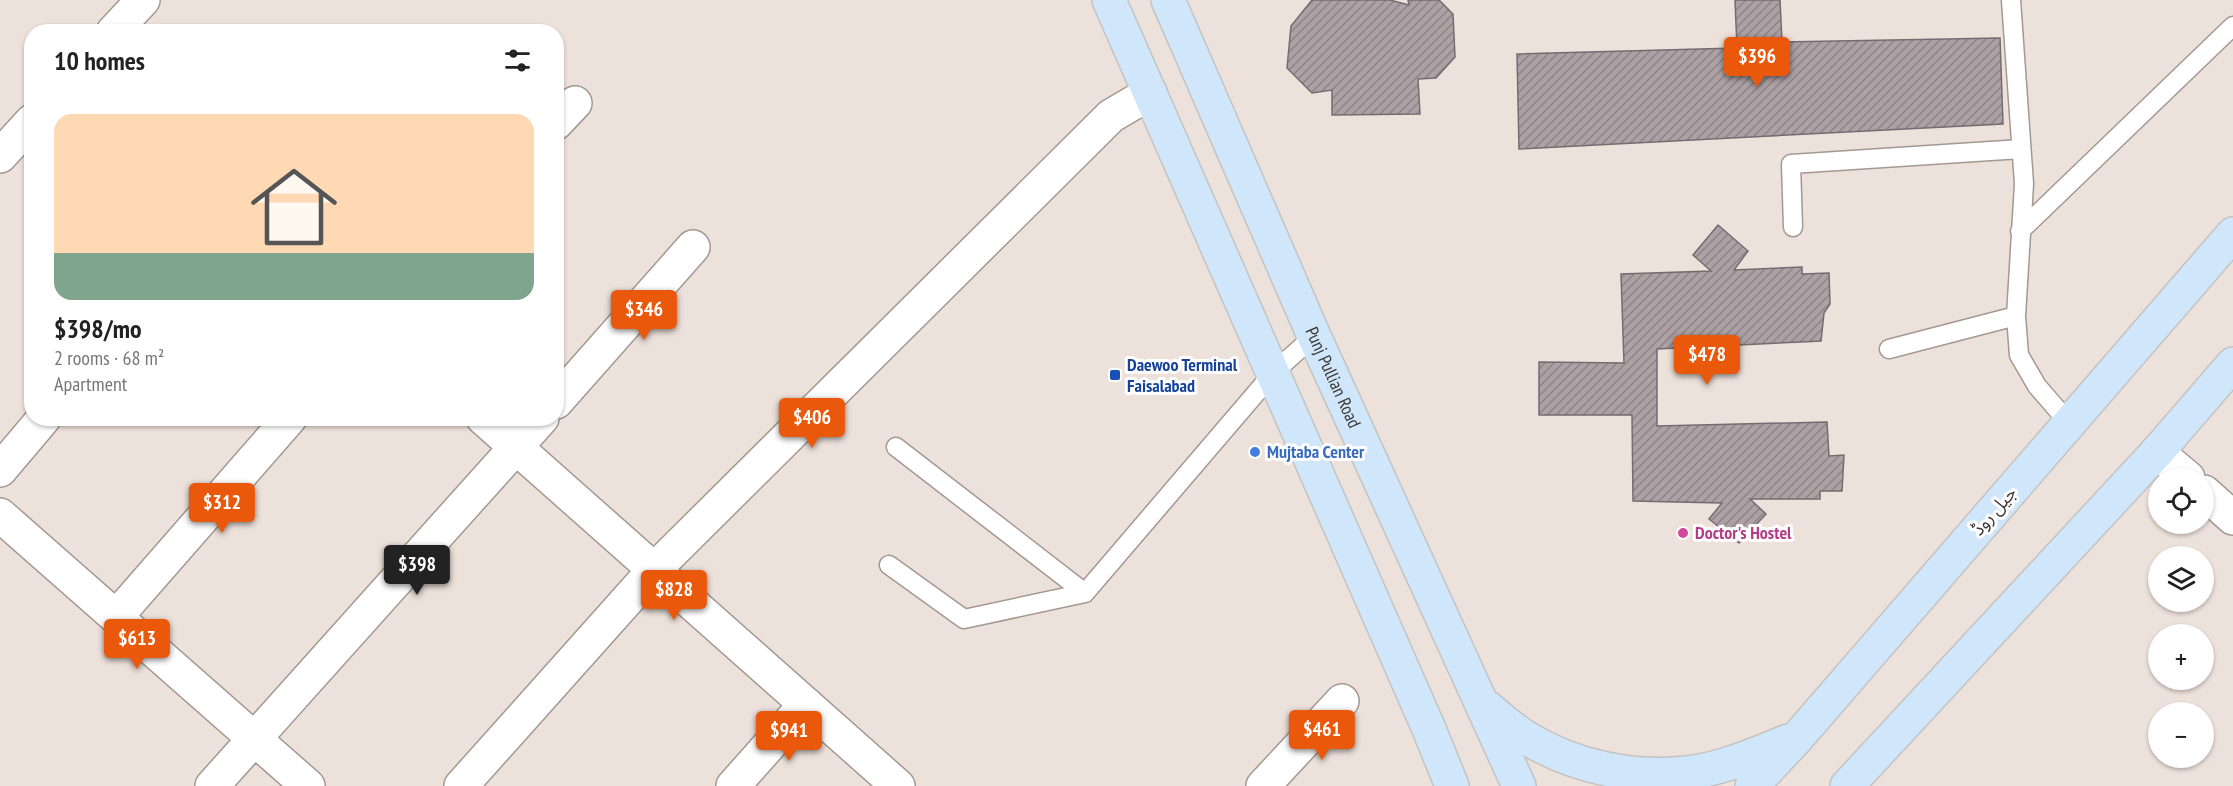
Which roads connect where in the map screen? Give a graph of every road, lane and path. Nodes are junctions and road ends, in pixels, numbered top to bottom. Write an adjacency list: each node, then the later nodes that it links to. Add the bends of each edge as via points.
1 (143, 0): 5 (street)
2 (1109, 0): 7 (main road)
3 (1168, 0): 16 (main road, Punj Pullian Road)
4 (2011, 0): 9 (lane)
5 (120, 24)
6 (2233, 27): 12 (lane)
7 (1150, 93): 19 (main road); 35 (street, via 1111,116)
8 (24, 130): 10 (street)
9 (2021, 149): 11 (lane, via 1791,164); 12 (lane, via 2024,184)
10 (0, 156)
11 (1793, 227)
12 (2020, 231): 15 (lane)
13 (2233, 234): 21 (main road, جیل روڈ)
14 (693, 247): 20 (street)
15 (2016, 316): 17 (lane); 21 (lane, via 2019,355 2037,386)
16 (1314, 336): 19 (lane); 40 (main road, Punj Pullian Road)
17 (1888, 349)
18 (2233, 364): 28 (main road)
19 (1274, 372): 36 (lane); 49 (main road)
20 (564, 393)
21 (2069, 423): 41 (main road, جیل روڈ)
22 (38, 426): 30 (street)
23 (283, 426): 37 (street)
24 (492, 426): 26 (street)
25 (535, 426): 26 (street)
26 (516, 447): 35 (street); 42 (street)
27 (896, 447): 36 (lane)
28 (2157, 452): 29 (street); 52 (main road)
29 (2175, 468)
30 (0, 470)
31 (2214, 501): 33 (street)
32 (0, 515): 37 (street)
33 (2233, 518)
34 (889, 565): 36 (lane, via 964,619)
35 (654, 570): 39 (street); 45 (street)
36 (1085, 593)
37 (116, 617): 42 (street)
38 (1342, 701): 48 (street)
39 (806, 704): 46 (street); 47 (street)
40 (1483, 704): 41 (main road, via 1527,738 1557,753 1578,762 1632,774 1688,773 1742,760); 50 (main road, Punj Pullian Road)
41 (1797, 738): 51 (main road, جیل روڈ)
42 (254, 739): 43 (street); 44 (street)
43 (212, 786)
44 (308, 786)
45 (461, 786)
46 (733, 786)
47 (898, 786)
48 (1263, 786)
49 (1452, 786)
50 (1519, 786)
51 (1752, 786)
52 (1847, 786)

